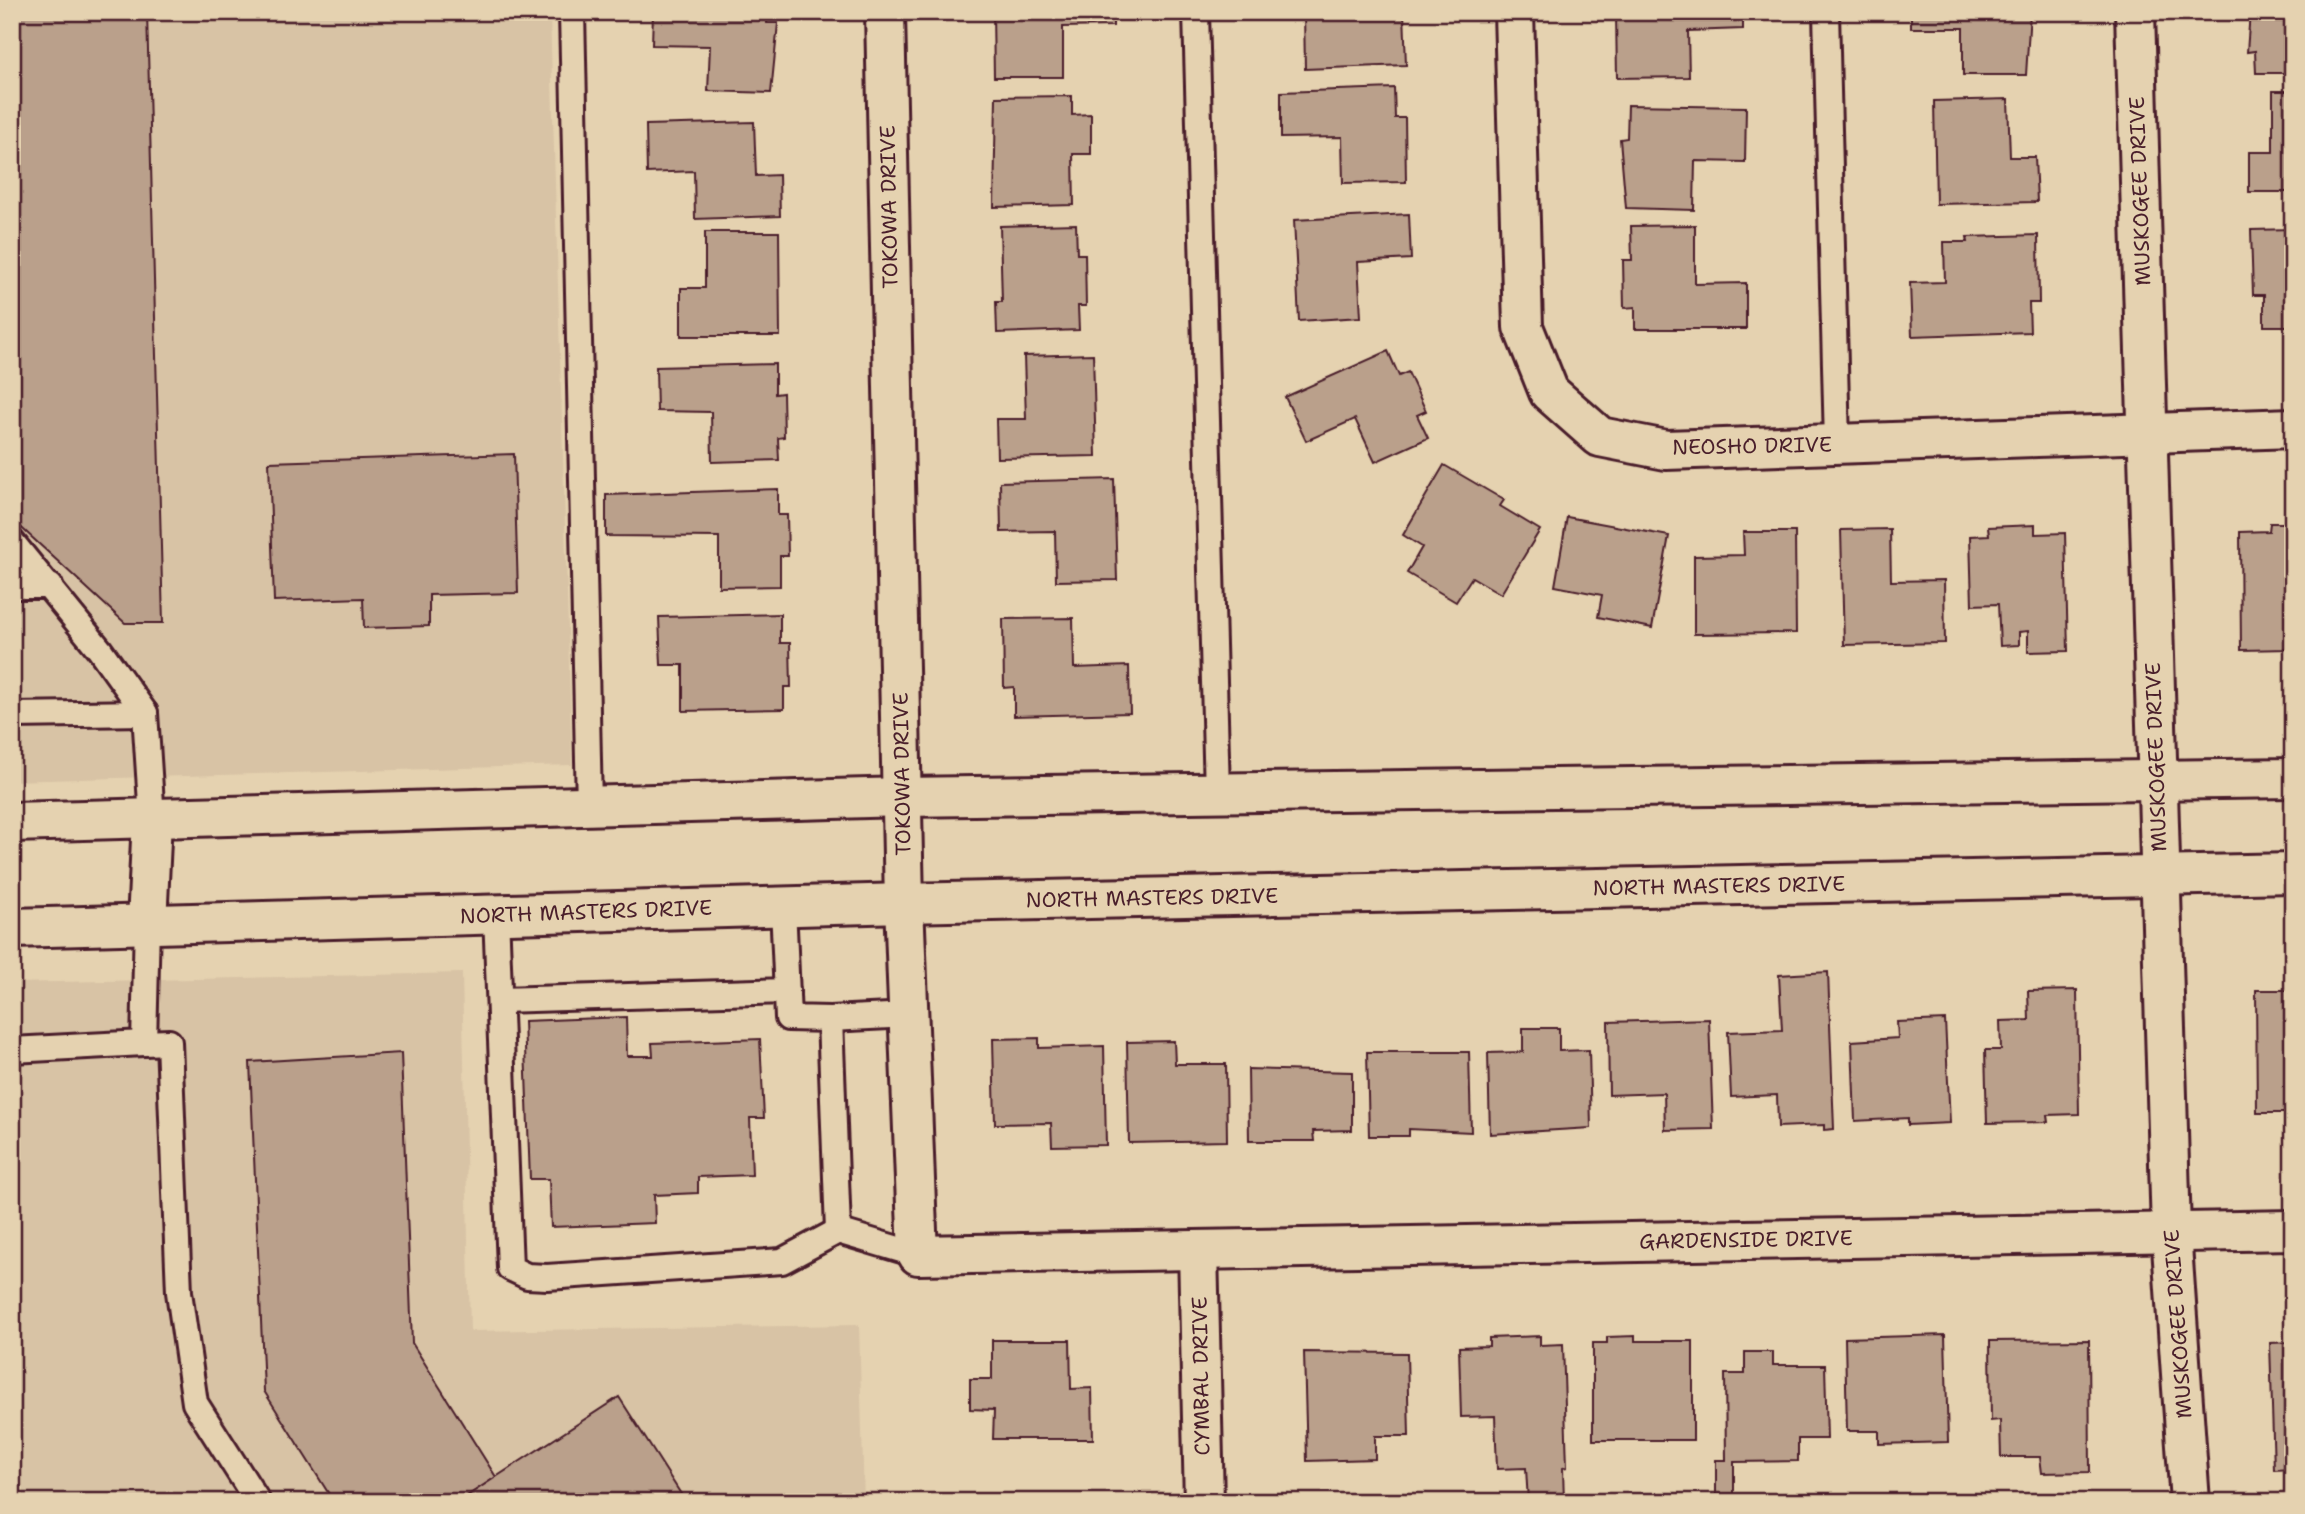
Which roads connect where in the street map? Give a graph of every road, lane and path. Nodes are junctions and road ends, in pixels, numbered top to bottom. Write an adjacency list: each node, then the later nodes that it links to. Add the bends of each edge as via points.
1 (572, 12): 19 (lane)
2 (885, 12): 18 (street, TOKOWA DRIVE)
3 (1196, 12): 17 (lane)
4 (1514, 12): 9 (street, NEOSHO DRIVE, via 1523,327 1549,392 1600,436 1666,450)
5 (1826, 12): 9 (lane)
6 (2135, 12): 8 (street, MUSKOGEE DRIVE)
7 (2293, 428): 8 (street, NEOSHO DRIVE)
8 (2147, 432): 9 (street, NEOSHO DRIVE); 16 (street, MUSKOGEE DRIVE)
9 (1837, 444)
10 (12, 542): 12 (lane)
11 (12, 586): 12 (lane)
12 (50, 586): 13 (lane)
13 (145, 713): 14 (lane); 20 (lane)
14 (12, 715)
15 (2293, 778): 16 (street)
16 (2155, 781): 17 (street); 23 (street, MUSKOGEE DRIVE)
17 (1217, 793): 18 (street)
18 (903, 797): 19 (street); 24 (street, TOKOWA DRIVE)
19 (589, 806): 20 (street)
20 (152, 819): 21 (street); 27 (street)
21 (12, 822)
22 (2293, 873): 23 (street, NORTH MASTERS DRIVE)
23 (2160, 877): 24 (street, NORTH MASTERS DRIVE); 37 (street, MUSKOGEE DRIVE)
24 (904, 903): 25 (street, NORTH MASTERS DRIVE); 31 (street, TOKOWA DRIVE)
25 (783, 906): 26 (street, NORTH MASTERS DRIVE); 29 (lane)
26 (496, 914): 27 (street, NORTH MASTERS DRIVE); 30 (lane)
27 (147, 923): 28 (street, NORTH MASTERS DRIVE); 33 (lane)
28 (12, 929)
29 (787, 992): 30 (lane); 32 (lane, via 788,1018)
30 (501, 1000): 36 (lane, via 510,1268 527,1276 547,1277 782,1261)
31 (909, 1015): 32 (lane); 39 (street, TOKOWA DRIVE)
32 (830, 1019): 36 (lane)
33 (144, 1043): 34 (lane); 40 (lane, via 169,1042 180,1292 195,1403)
34 (12, 1050)
35 (2293, 1230): 37 (street, GARDENSIDE DRIVE)
36 (838, 1231): 39 (lane)
37 (2171, 1233): 38 (street, GARDENSIDE DRIVE); 42 (street, MUSKOGEE DRIVE)
38 (1198, 1250): 39 (street); 41 (street, CYMBAL DRIVE)
39 (918, 1255)
40 (258, 1502)
41 (1204, 1502)
42 (2190, 1502)

